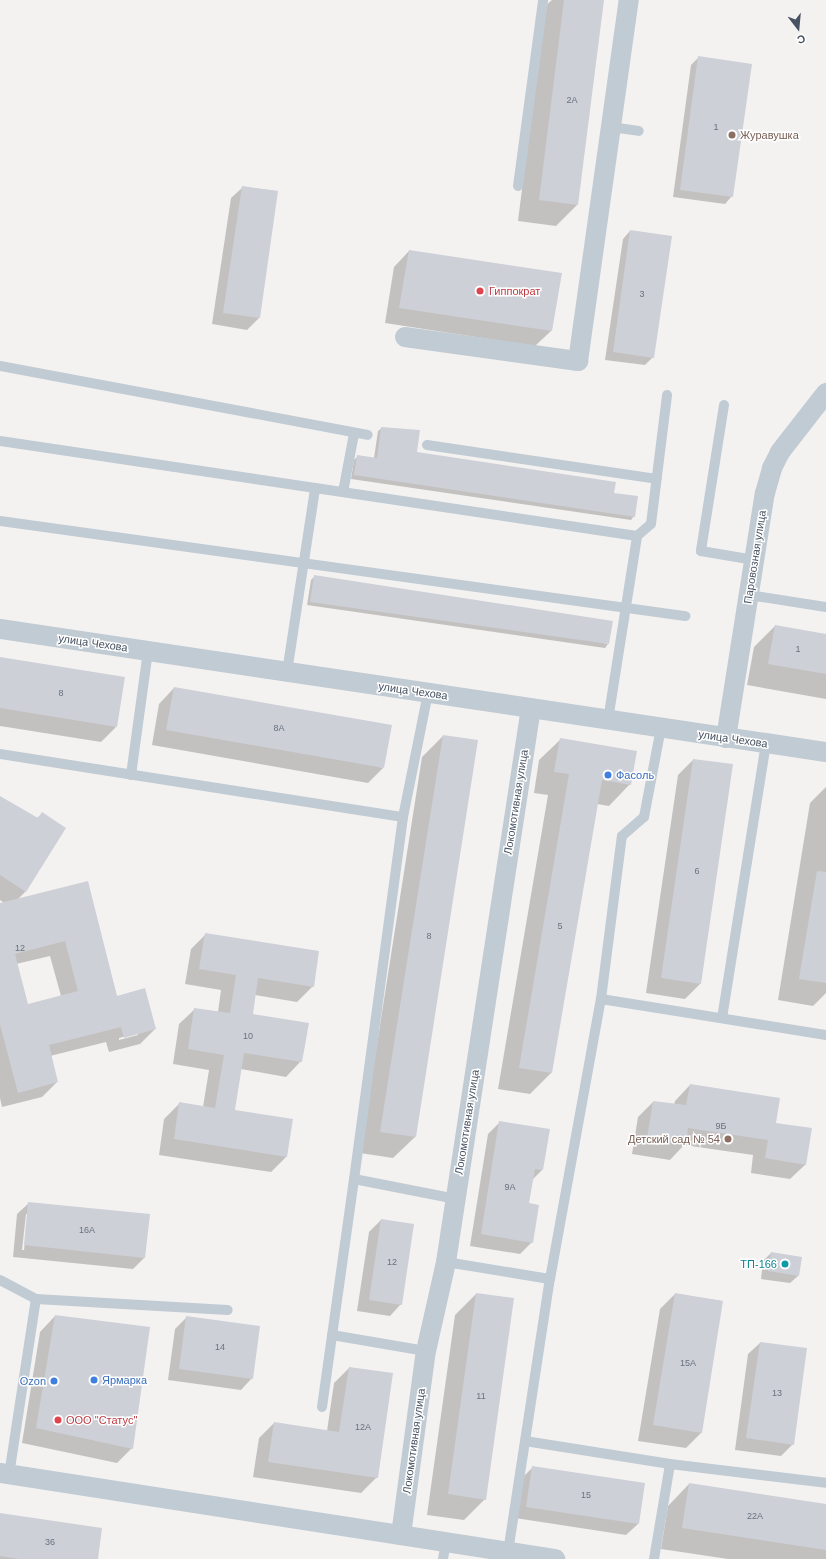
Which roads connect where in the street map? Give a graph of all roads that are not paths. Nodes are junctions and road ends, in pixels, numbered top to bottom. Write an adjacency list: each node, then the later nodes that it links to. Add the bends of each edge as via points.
1 (543, 0): 5 (lane)
2 (629, 0): 3 (street)
3 (611, 127): 4 (lane); 6 (street, via 578,361)
4 (639, 131)
5 (518, 186)
6 (406, 337)
7 (0, 366): 11 (lane)
8 (826, 393): 20 (street, Паровозная улица, via 780,452 772,468 765,492)
9 (667, 395): 15 (lane)
10 (724, 405): 20 (lane, via 701,550)
11 (354, 434): 12 (lane); 17 (lane)
12 (368, 435)
13 (0, 441): 16 (lane)
14 (427, 445): 15 (lane)
15 (657, 479): 19 (lane, via 651,524)
16 (315, 488): 17 (lane); 21 (lane)
17 (343, 492): 19 (lane)
18 (0, 522): 21 (lane)
19 (637, 536): 23 (lane)
20 (754, 560): 22 (street, Паровозная улица)
21 (304, 564): 23 (lane); 28 (lane)
22 (749, 595): 24 (lane); 33 (street, Паровозная улица)
23 (626, 607): 25 (lane); 31 (lane)
24 (826, 607)
25 (685, 616)
26 (0, 629): 27 (street, улица Чехова)
27 (148, 651): 28 (street, улица Чехова); 37 (lane)
28 (287, 672): 29 (street, улица Чехова)
29 (428, 693): 30 (street, улица Чехова); 38 (lane)
30 (531, 708): 31 (street, улица Чехова); 43 (street, Локомотивная улица)
31 (608, 720): 32 (street, улица Чехова)
32 (661, 728): 33 (street, улица Чехова); 39 (lane, via 644,817 622,836)
33 (726, 738): 34 (street, улица Чехова)
34 (766, 743): 35 (street, улица Чехова); 40 (lane)
35 (826, 752)
36 (0, 754): 37 (lane)
37 (131, 775): 38 (lane)
38 (403, 818): 42 (lane)
39 (601, 999): 40 (lane); 45 (lane)
40 (722, 1018): 41 (lane)
41 (826, 1034)
42 (354, 1179): 43 (lane); 49 (lane)
43 (456, 1199): 44 (street, Локомотивная улица)
44 (446, 1262): 45 (lane); 50 (street, Локомотивная улица)
45 (550, 1279): 52 (lane)
46 (0, 1280): 47 (lane)
47 (36, 1299): 48 (lane); 54 (lane)
48 (228, 1310)
49 (332, 1335): 50 (lane); 51 (lane)
50 (426, 1351): 56 (street, Локомотивная улица)
51 (322, 1407)
52 (525, 1441): 53 (lane); 58 (lane)
53 (670, 1464): 55 (lane); 60 (lane)
54 (4, 1474): 56 (street)
55 (826, 1483)
56 (401, 1535): 57 (street)
57 (444, 1551): 58 (street)
58 (508, 1552): 59 (street)
59 (554, 1559)
60 (654, 1559)

